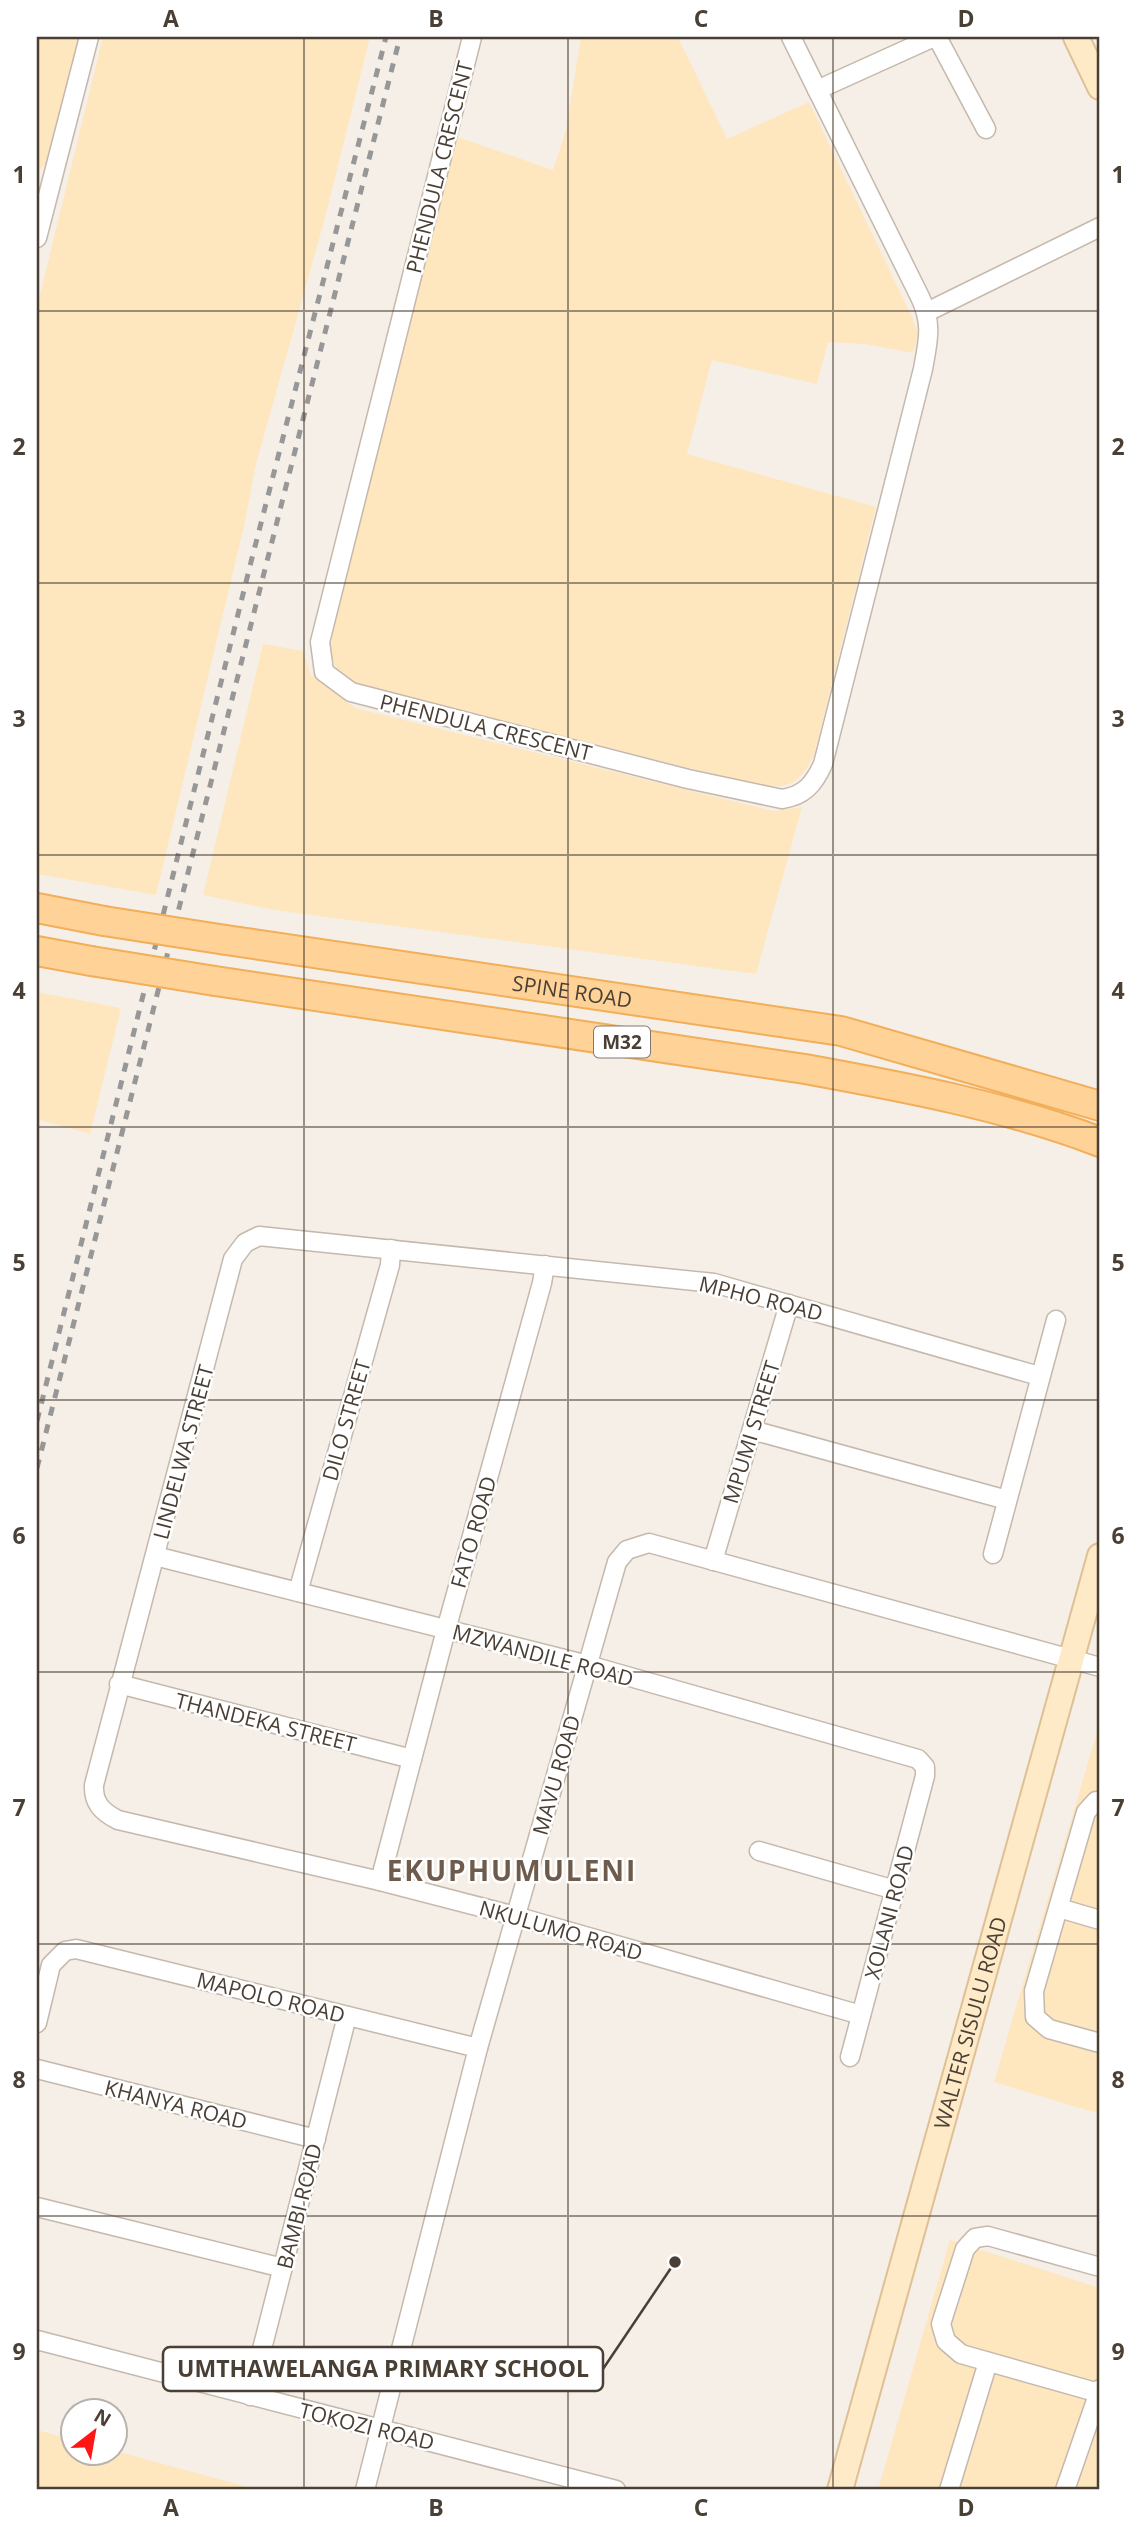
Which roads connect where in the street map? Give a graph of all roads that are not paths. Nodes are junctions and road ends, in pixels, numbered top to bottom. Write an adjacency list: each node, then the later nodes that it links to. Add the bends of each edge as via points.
1 (89, 37): 9 (street)
2 (472, 37): 12 (street, PHENDULA CRESCENT, via 320,642 324,672 351,692 758,795 782,799 805,792 823,764 920,383 930,327)
3 (791, 37): 7 (street, PHENDULA CRESCENT)
4 (936, 37): 7 (street); 8 (street)
5 (1076, 37): 6 (street)
6 (1100, 87)
7 (817, 90): 12 (street, PHENDULA CRESCENT)
8 (986, 129)
9 (42, 195): 11 (street)
10 (1100, 227): 12 (street)
11 (37, 238)
12 (927, 312)
13 (37, 908): 15 (main road, SPINE ROAD / M32, bridge, via 841,1031)
14 (37, 951): 16 (main road, SPINE ROAD / M32, bridge, via 842,1076 1026,1118)
15 (1100, 1106)
16 (1100, 1142)
17 (391, 1248): 18 (street, MPHO ROAD); 25 (street, LINDELWA STREET, via 259,1236 245,1243 233,1259); 28 (street, DILO STREET)
18 (545, 1265): 19 (street, MPHO ROAD, via 714,1283); 29 (street, FATO ROAD)
19 (789, 1304): 21 (street, MPHO ROAD); 22 (street, MPUMI STREET)
20 (1056, 1320): 21 (street)
21 (1039, 1376): 23 (street)
22 (752, 1430): 23 (street); 27 (street, MPUMI STREET)
23 (1007, 1500): 24 (street)
24 (993, 1554)
25 (155, 1556): 28 (street, MZWANDILE ROAD); 33 (street, LINDELWA STREET)
26 (1100, 1556): 30 (street, WALTER SISULU ROAD)
27 (713, 1561): 30 (street, MAVU ROAD); 31 (street, MAVU ROAD, via 649,1543 627,1550 617,1562)
28 (298, 1592): 29 (street, MZWANDILE ROAD)
29 (446, 1629): 31 (street, MZWANDILE ROAD); 34 (street, FATO ROAD)
30 (1071, 1660): 32 (street, MAVU ROAD); 62 (street, WALTER SISULU ROAD)
31 (588, 1665): 35 (street, MZWANDILE ROAD, via 918,1759); 42 (street, MAVU ROAD)
32 (1100, 1667)
33 (119, 1684): 34 (street, THANDEKA STREET); 37 (street, LINDELWA STREET, via 94,1785)
34 (412, 1759): 39 (street, FATO ROAD)
35 (925, 1767): 40 (street, XOLANI ROAD)
36 (1100, 1801): 41 (street, via 1086,1812)
37 (99, 1807): 39 (street, NKULUMO ROAD, via 118,1820)
38 (759, 1851): 40 (street)
39 (380, 1881): 42 (street, NKULUMO ROAD)
40 (895, 1889): 44 (street, XOLANI ROAD)
41 (1059, 1908): 43 (street); 47 (street, via 1034,1991 1035,2017 1049,2029)
42 (515, 1916): 44 (street, NKULUMO ROAD); 48 (street, MAVU ROAD)
43 (1100, 1920)
44 (861, 2015): 49 (street, XOLANI ROAD)
45 (347, 2016): 46 (street, MAPOLO ROAD, via 76,1949 65,1951 51,1965); 48 (street, MAPOLO ROAD); 51 (street, BAMBI ROAD)
46 (37, 2023)
47 (1100, 2043)
48 (478, 2048): 59 (street, MAVU ROAD)
49 (850, 2057)
50 (37, 2069): 51 (street, KHANYA ROAD)
51 (316, 2138): 54 (street, BAMBI ROAD)
52 (37, 2207): 54 (street)
53 (1100, 2267): 56 (street, via 988,2236 975,2238 965,2249 941,2325 946,2341 961,2354)
54 (283, 2268): 58 (street, BAMBI ROAD)
55 (37, 2340): 58 (street, TOKOZI ROAD)
56 (988, 2362): 57 (street); 63 (street)
57 (1100, 2391): 64 (street)
58 (250, 2396): 59 (street, TOKOZI ROAD)
59 (380, 2429): 60 (street, MAVU ROAD); 61 (street, TOKOZI ROAD)
60 (365, 2490)
61 (616, 2490)
62 (840, 2490)
63 (949, 2490)
64 (1065, 2490)

